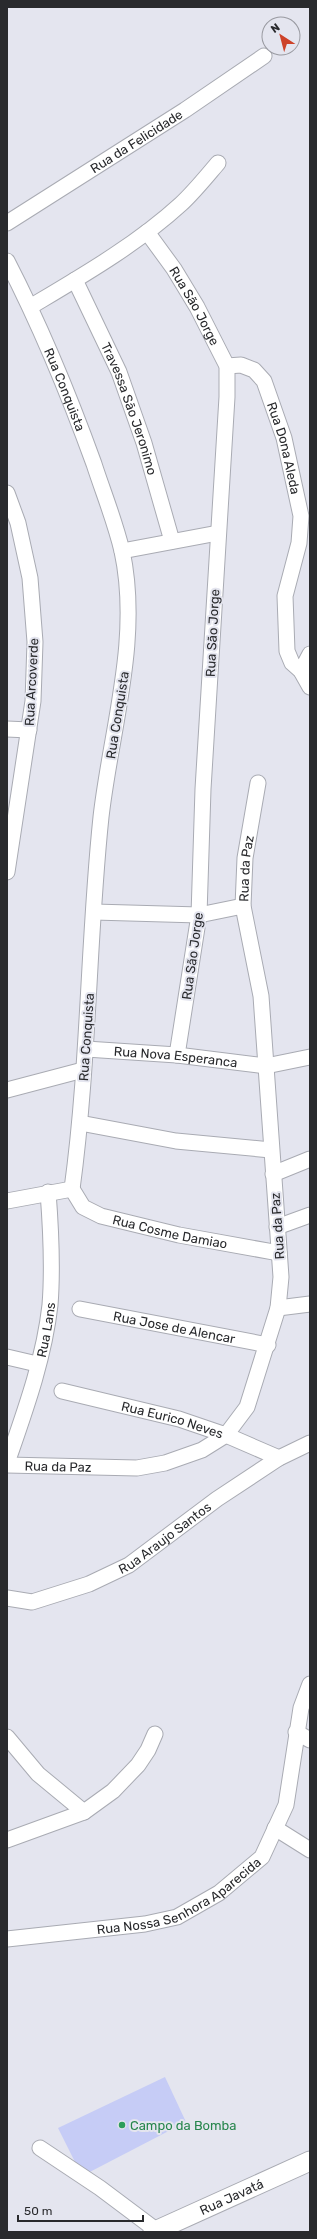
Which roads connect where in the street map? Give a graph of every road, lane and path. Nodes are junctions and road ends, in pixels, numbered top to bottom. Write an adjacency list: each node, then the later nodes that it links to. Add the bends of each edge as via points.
1 (264, 56): 3 (street, Rua da Felicidade, via 186,110)
2 (218, 163): 4 (street, via 182,204)
3 (7, 223)
4 (147, 232): 6 (street); 8 (street, Rua São Jorge, via 197,307)
5 (7, 262): 7 (street, Rua Conquista)
6 (75, 280): 7 (street); 11 (street, Travessa Sāo Jeronimo, via 119,372 144,443)
7 (30, 307): 12 (street, Rua Conquista, via 68,394)
8 (227, 366): 10 (street, Rua São Jorge); 14 (street, Rua Dona Aleda, via 241,365 254,370 264,381 284,438 301,516 299,542 286,596 286,634 289,658)
9 (7, 493): 17 (street, Rua Arcoverde, via 18,524 30,578 35,642 33,701)
10 (218, 532): 11 (street); 22 (street, Rua São Jorge, via 202,789)
11 (172, 541): 12 (street)
12 (122, 551): 21 (street, Rua Conquista, via 128,633 102,816)
13 (310, 654): 14 (street)
14 (301, 671): 15 (street)
15 (310, 687)
16 (7, 729): 17 (street)
17 (29, 730): 19 (street, Rua Arcoverde)
18 (258, 783): 20 (street, Rua da Paz, via 245,858)
19 (7, 872)
20 (243, 906): 22 (street); 26 (street, Rua da Paz, via 261,996)
21 (94, 912): 22 (street); 23 (street, Rua Conquista)
22 (198, 915): 24 (street, Rua São Jorge)
23 (86, 1049): 24 (street, Rua Nova Esperanca); 27 (street, Rua Conquista)
24 (177, 1055): 26 (street, Rua Nova Esperanca)
25 (310, 1057): 26 (street, Rua Nova Esperanca)
26 (266, 1066): 30 (street, Rua da Paz)
27 (84, 1070): 28 (street); 29 (street, Rua Conquista)
28 (7, 1090)
29 (80, 1123): 30 (street, via 176,1141); 33 (street, Rua Conquista)
30 (271, 1150): 32 (street, Rua da Paz)
31 (310, 1159): 32 (street)
32 (273, 1174): 37 (street, Rua da Paz)
33 (72, 1189): 34 (street); 38 (street, Rua Cosme Damiao, via 83,1207 101,1216 179,1235)
34 (48, 1192): 35 (street); 44 (street, Rua Lans, via 52,1252 50,1305)
35 (7, 1201)
36 (310, 1215): 37 (street)
37 (277, 1226): 38 (street, Rua da Paz)
38 (279, 1253): 40 (street, Rua da Paz)
39 (310, 1304): 40 (street)
40 (278, 1308): 42 (street, Rua da Paz)
41 (80, 1309): 42 (street, Rua Jose de Alencar)
42 (268, 1345): 46 (street, Rua da Paz, via 247,1407)
43 (7, 1357): 44 (street)
44 (37, 1364): 49 (street, Rua Lans, via 34,1385)
45 (62, 1391): 46 (street, Rua Eurico Neves, via 179,1419)
46 (226, 1435): 48 (street, Rua Eurico Neves); 49 (street, Rua da Paz, via 202,1450 165,1463 137,1468)
47 (310, 1443): 48 (street, Rua Araujo Santos)
48 (279, 1458): 50 (street, Rua Araujo Santos, via 216,1499 129,1565 90,1584 32,1602)
49 (7, 1464)
50 (7, 1598)
51 (310, 1684): 52 (street, Rua Nossa Senhora Aparecida)
52 (296, 1732): 55 (street); 57 (street, Rua Nossa Senhora Aparecida, via 286,1805)
53 (156, 1734): 56 (street, via 138,1765 113,1791)
54 (7, 1737): 56 (street, via 38,1774)
55 (310, 1740)
56 (84, 1812): 58 (street)
57 (275, 1828): 59 (street); 60 (street, Rua Nossa Senhora Aparecida, via 262,1857 219,1893 177,1917 145,1924)
58 (7, 1840)
59 (310, 1850)
60 (7, 1939)
61 (40, 2148): 63 (street, via 100,2188)
62 (310, 2162): 63 (street, Rua Javatá)
63 (155, 2231)

